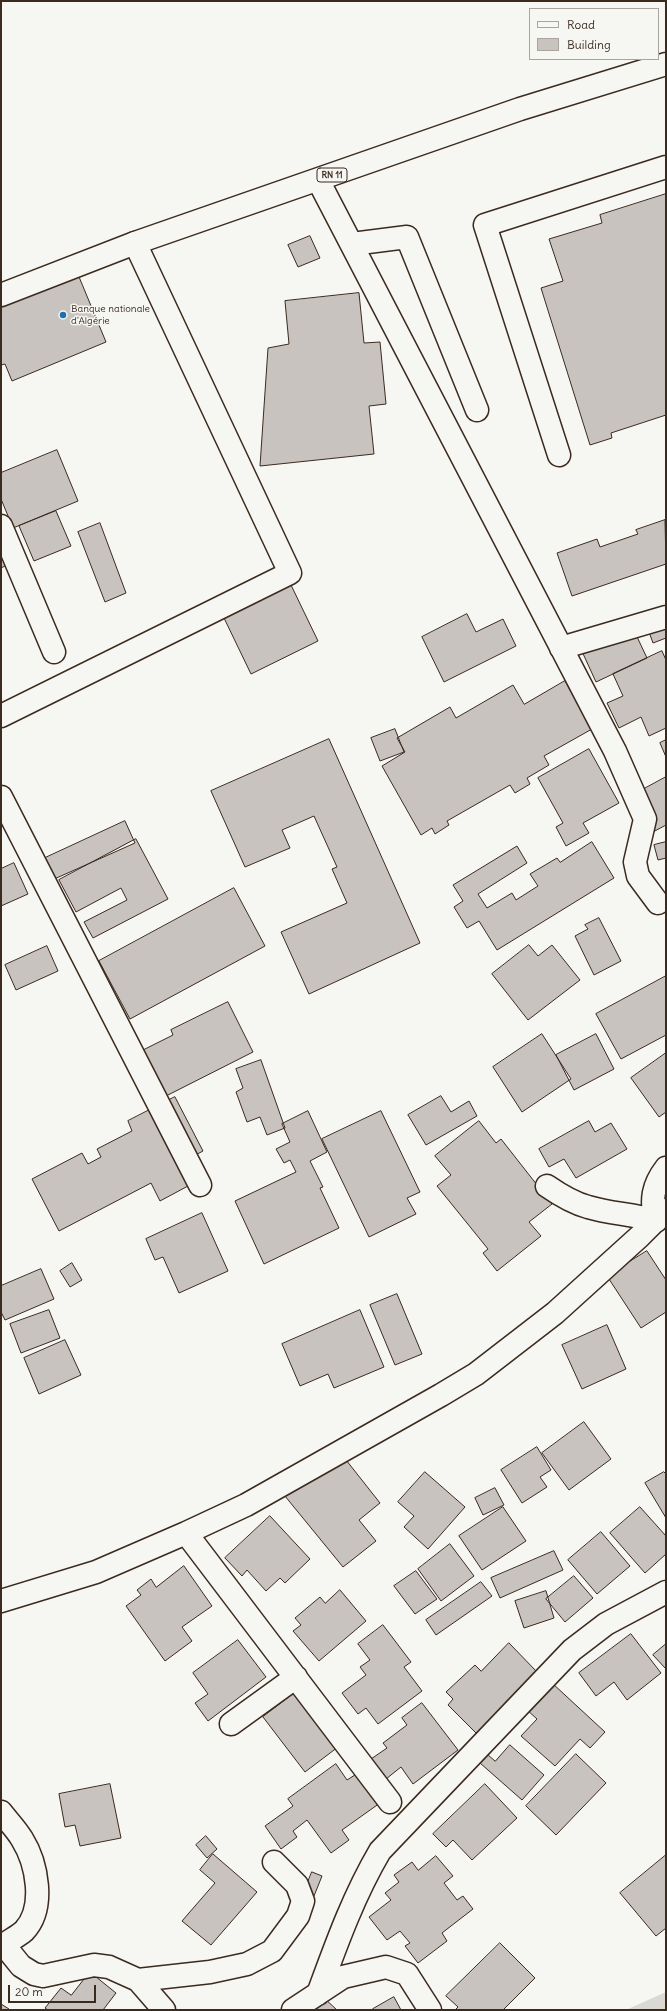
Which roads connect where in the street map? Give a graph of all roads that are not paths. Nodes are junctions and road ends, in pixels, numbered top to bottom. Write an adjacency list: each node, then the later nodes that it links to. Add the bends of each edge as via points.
1 (666, 64): 3 (street, RN 11, via 520,109)
2 (666, 166): 8 (street, via 485,225)
3 (318, 180): 4 (street, RN 11); 5 (street)
4 (135, 243): 6 (street, RN 11); 13 (street, via 290,573)
5 (352, 244): 7 (street, via 407,236); 11 (street)
6 (1, 295)
7 (477, 410)
8 (560, 455)
9 (1, 526): 12 (street)
10 (666, 617): 11 (street)
11 (562, 648): 15 (street, via 615,750 645,819 635,862 638,876)
12 (54, 652)
13 (1, 716)
14 (1, 797): 17 (street)
15 (658, 903)
16 (666, 1168): 19 (street, via 652,1194 652,1208)
17 (200, 1185)
18 (546, 1186): 19 (street, via 566,1199 616,1214)
19 (661, 1215): 20 (street, via 555,1313 476,1374 246,1504)
20 (186, 1533): 22 (street, via 96,1572); 23 (street)
21 (666, 1592): 30 (street, via 606,1624 572,1650 380,1851 362,1881)
22 (1, 1601)
23 (296, 1677): 24 (street); 25 (street)
24 (232, 1724)
25 (390, 1802)
26 (1, 1812): 28 (street, via 22,1839 33,1865 37,1884 36,1909 24,1931)
27 (274, 1862): 29 (street, via 297,1886 303,1901 298,1916 272,1951 247,1964 210,1972)
28 (3, 1946): 29 (street, via 21,1966 34,1974 43,1976 94,1965 109,1966)
29 (138, 1980): 31 (street)
30 (318, 1994): 32 (street); 33 (street, via 343,1977 386,1967 407,1974)
31 (164, 2010)
32 (293, 2010)
33 (430, 2010)

